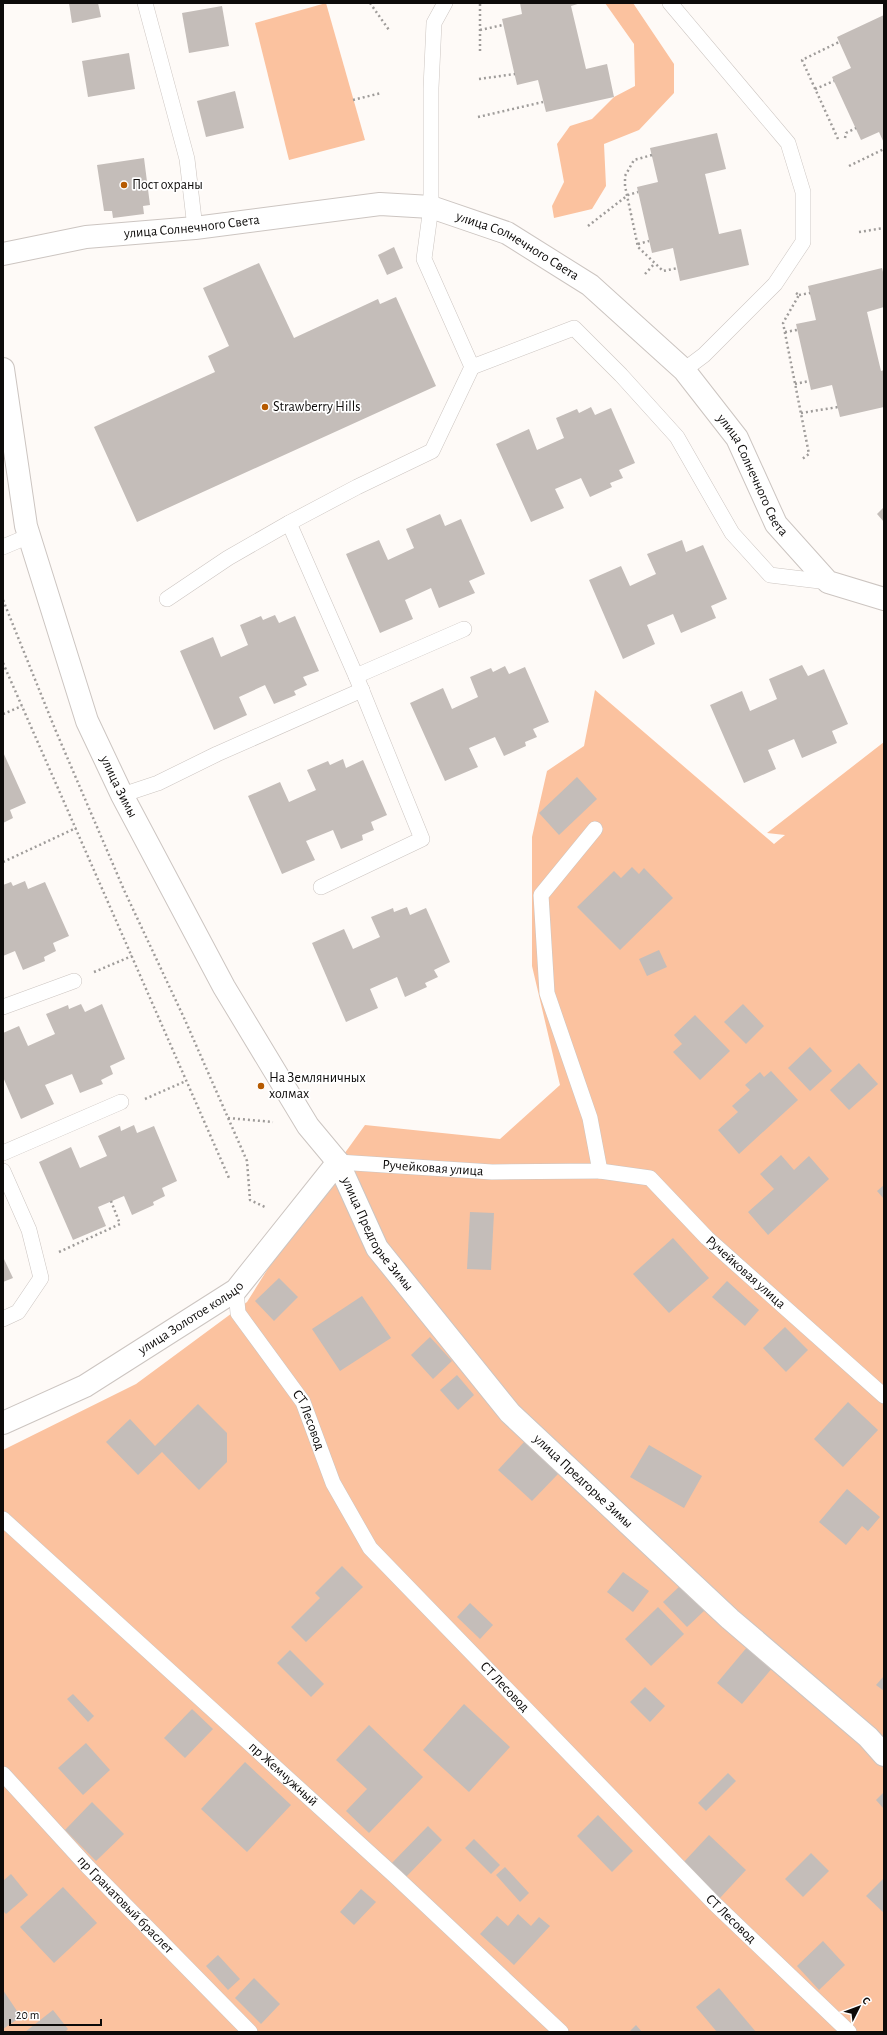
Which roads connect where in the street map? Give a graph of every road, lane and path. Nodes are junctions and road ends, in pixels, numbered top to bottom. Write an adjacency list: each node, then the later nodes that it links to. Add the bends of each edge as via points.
1 (145, 3): 29 (lane, via 187,159)
2 (370, 3): 7 (path)
3 (445, 3): 27 (lane, via 434,23)
4 (480, 3): 8 (path)
5 (670, 3): 45 (lane, via 788,143 803,192 803,242 776,284 704,355)
6 (503, 25): 8 (path)
7 (389, 30)
8 (480, 30): 10 (path)
9 (839, 42): 14 (path, via 802,60)
10 (480, 50)
11 (515, 74): 12 (path)
12 (479, 79)
13 (834, 81): 14 (path)
14 (816, 89): 21 (path)
15 (381, 93): 16 (path)
16 (353, 100)
17 (543, 102): 18 (path)
18 (478, 116)
19 (856, 128): 20 (path, via 846,133)
20 (845, 138)
21 (838, 139)
22 (884, 149): 24 (path)
23 (652, 155): 26 (path, via 634,160 626,176)
24 (849, 166)
25 (638, 192): 26 (path)
26 (628, 195): 28 (path); 33 (path)
27 (430, 207): 29 (street, улица Солнечного Света, via 380,204); 43 (lane, via 424,259); 45 (street, улица Солнечного Света, via 507,233 590,285)
28 (588, 226)
29 (195, 228): 34 (street, улица Солнечного Света, via 86,237)
30 (884, 228): 31 (path)
31 (859, 232)
32 (650, 240): 33 (path)
33 (638, 244): 35 (path, via 638,247)
34 (3, 254)
35 (655, 263): 36 (path, via 663,271); 37 (path)
36 (678, 268)
37 (645, 274)
38 (795, 291): 40 (path)
39 (810, 293): 40 (path)
40 (799, 295): 42 (path, via 783,323)
41 (797, 330): 42 (path)
42 (785, 332): 47 (path)
43 (472, 367): 51 (lane, via 432,451); 54 (lane, via 574,328 677,437 732,532 770,575)
44 (3, 369): 52 (street, улица Зимы)
45 (684, 370): 54 (street, улица Солнечного Света, via 737,438 776,524)
46 (809, 381): 47 (path)
47 (795, 384): 49 (path)
48 (838, 406): 49 (path)
49 (801, 413): 50 (path, via 809,454)
50 (801, 460)
51 (289, 523): 55 (lane, via 228,558); 60 (lane)
52 (29, 536): 53 (lane); 63 (street, улица Зимы, via 87,721)
53 (3, 547)
54 (828, 582): 56 (street)
55 (167, 599)
56 (884, 599)
57 (3, 600): 73 (path, via 121,883)
58 (464, 628): 60 (lane)
59 (3, 663): 61 (path)
60 (359, 683): 63 (lane, via 158,784); 67 (lane, via 422,839)
61 (22, 706): 62 (path); 64 (path)
62 (3, 714)
63 (122, 795): 74 (street, улица Зимы, via 224,987)
64 (76, 828): 66 (path); 68 (path)
65 (595, 829): 78 (lane, via 542,895 547,993 590,1118)
66 (3, 862)
67 (321, 887)
68 (132, 956): 69 (path); 71 (path)
69 (74, 980): 70 (lane)
70 (3, 1007)
71 (186, 1081): 72 (path, via 135,1103); 79 (path)
72 (121, 1102): 75 (lane)
73 (228, 1118): 74 (path); 81 (path, via 247,1161 250,1200)
74 (308, 1126): 76 (street, улица Зимы)
75 (3, 1154)
76 (338, 1162): 78 (lane, Ручейковая улица, via 492,1172); 81 (street, улица Золотое кольцо); 88 (street, улица Предгорье Зимы, via 377,1248 510,1413 730,1619 868,1737)
77 (3, 1171): 84 (lane, via 29,1230 41,1278 18,1312)
78 (600, 1171): 85 (lane, Ручейковая улица, via 650,1178 707,1238)
79 (229, 1178)
80 (111, 1201): 82 (path, via 120,1224)
81 (292, 1220): 83 (street, улица Золотое кольцо)
82 (58, 1252)
83 (236, 1290): 86 (street, улица Золотое кольцо, via 85,1386); 92 (lane, СТ Лесовод, via 238,1313 303,1402 333,1484 370,1548 715,1904)
84 (3, 1319)
85 (884, 1396)
86 (3, 1423)
87 (3, 1519): 91 (lane, пр Жемчужный, via 396,1877)
88 (884, 1755)
89 (3, 1774): 90 (lane, пр Гранатовый браслет, via 88,1867)
90 (250, 2032)
91 (561, 2032)
92 (849, 2032)

